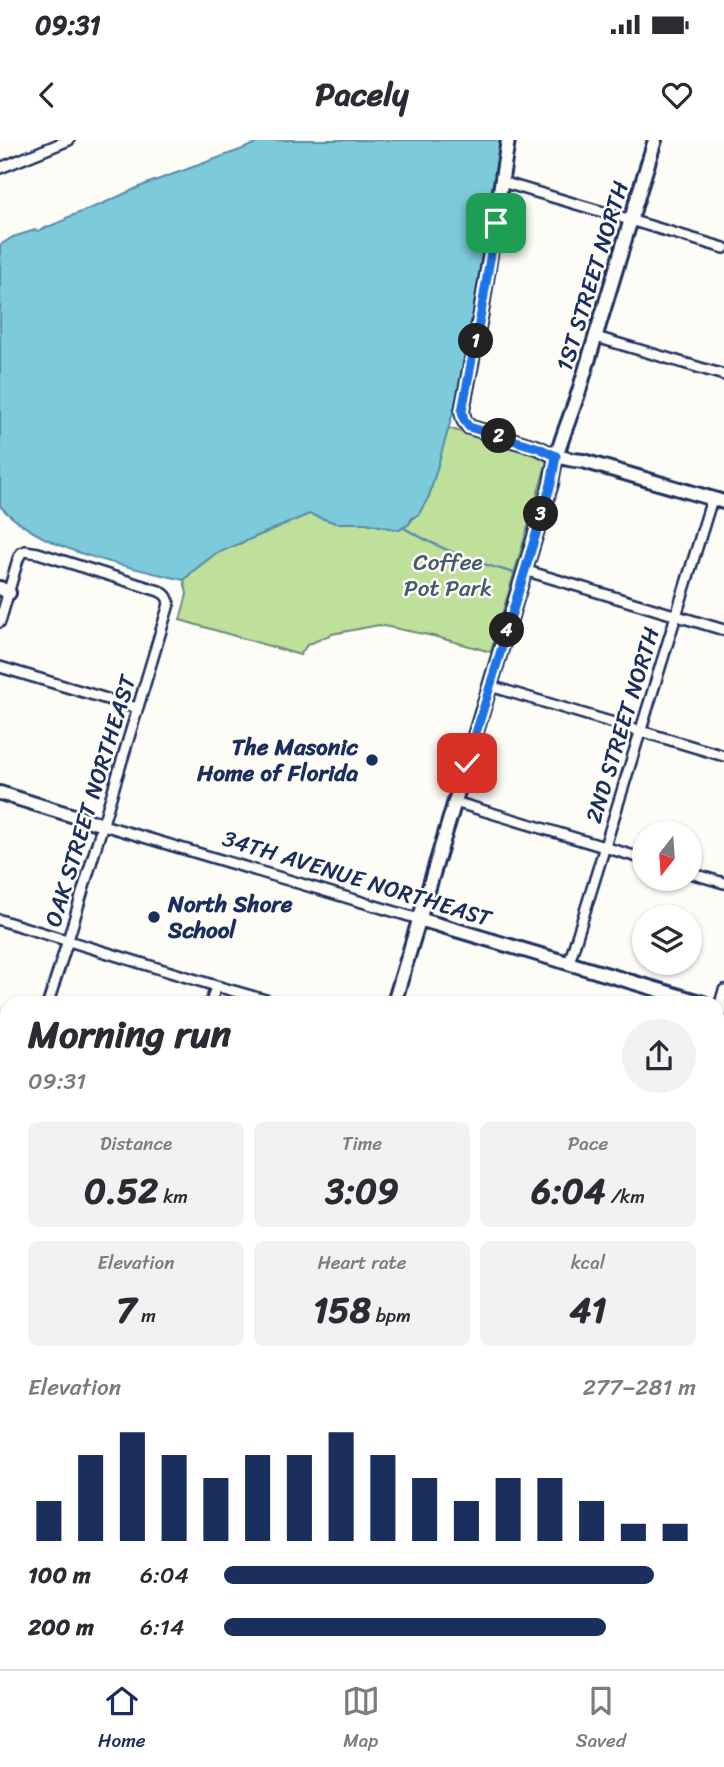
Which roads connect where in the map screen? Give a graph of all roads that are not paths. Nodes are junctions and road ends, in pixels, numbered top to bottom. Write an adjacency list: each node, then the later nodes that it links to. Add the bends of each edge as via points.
1 (69, 140): 4 (street)
2 (508, 140): 5 (street)
3 (655, 140): 6 (street, 1ST STREET NORTH)
4 (0, 168)
5 (502, 182): 6 (street); 10 (street, via 462,411 469,427 539,448 551,447)
6 (631, 220): 7 (street); 8 (street, 1ST STREET NORTH)
7 (724, 248)
8 (596, 337): 9 (street); 10 (street, 1ST STREET NORTH)
9 (724, 375)
10 (560, 454): 11 (street); 12 (street, 1ST STREET NORTH)
11 (718, 500): 14 (street, 2ND STREET NORTH)
12 (524, 570): 14 (street); 18 (street, 1ST STREET NORTH)
13 (4, 591): 15 (street); 19 (street, OAK STREET NORTHEAST, via 25,551 164,593 168,611)
14 (676, 615): 16 (street); 20 (street, 2ND STREET NORTH)
15 (0, 622)
16 (724, 630)
17 (0, 667): 19 (street)
18 (490, 686): 20 (street); 23 (street, 1ST STREET NORTH)
19 (137, 708): 24 (street, OAK STREET NORTHEAST)
20 (641, 731): 21 (street); 25 (street, 2ND STREET NORTH)
21 (724, 756)
22 (0, 793): 24 (street, 34TH AVENUE NORTHEAST)
23 (455, 802): 25 (street); 29 (street, 1ST STREET NORTH)
24 (103, 825): 29 (street, 34TH AVENUE NORTHEAST); 31 (street, OAK STREET NORTHEAST)
25 (605, 848): 26 (street); 32 (street, 2ND STREET NORTH)
26 (632, 856)
27 (702, 877): 28 (street)
28 (724, 883)
29 (419, 919): 32 (street, 34TH AVENUE NORTHEAST); 37 (street, 1ST STREET NORTH)
30 (0, 920): 31 (street)
31 (68, 940): 33 (street); 34 (street, OAK STREET NORTHEAST)
32 (569, 963): 38 (street, 34TH AVENUE NORTHEAST)
33 (216, 986): 35 (street); 36 (street)
34 (50, 996)
35 (213, 996)
36 (251, 996)
37 (396, 996)
38 (680, 996)

